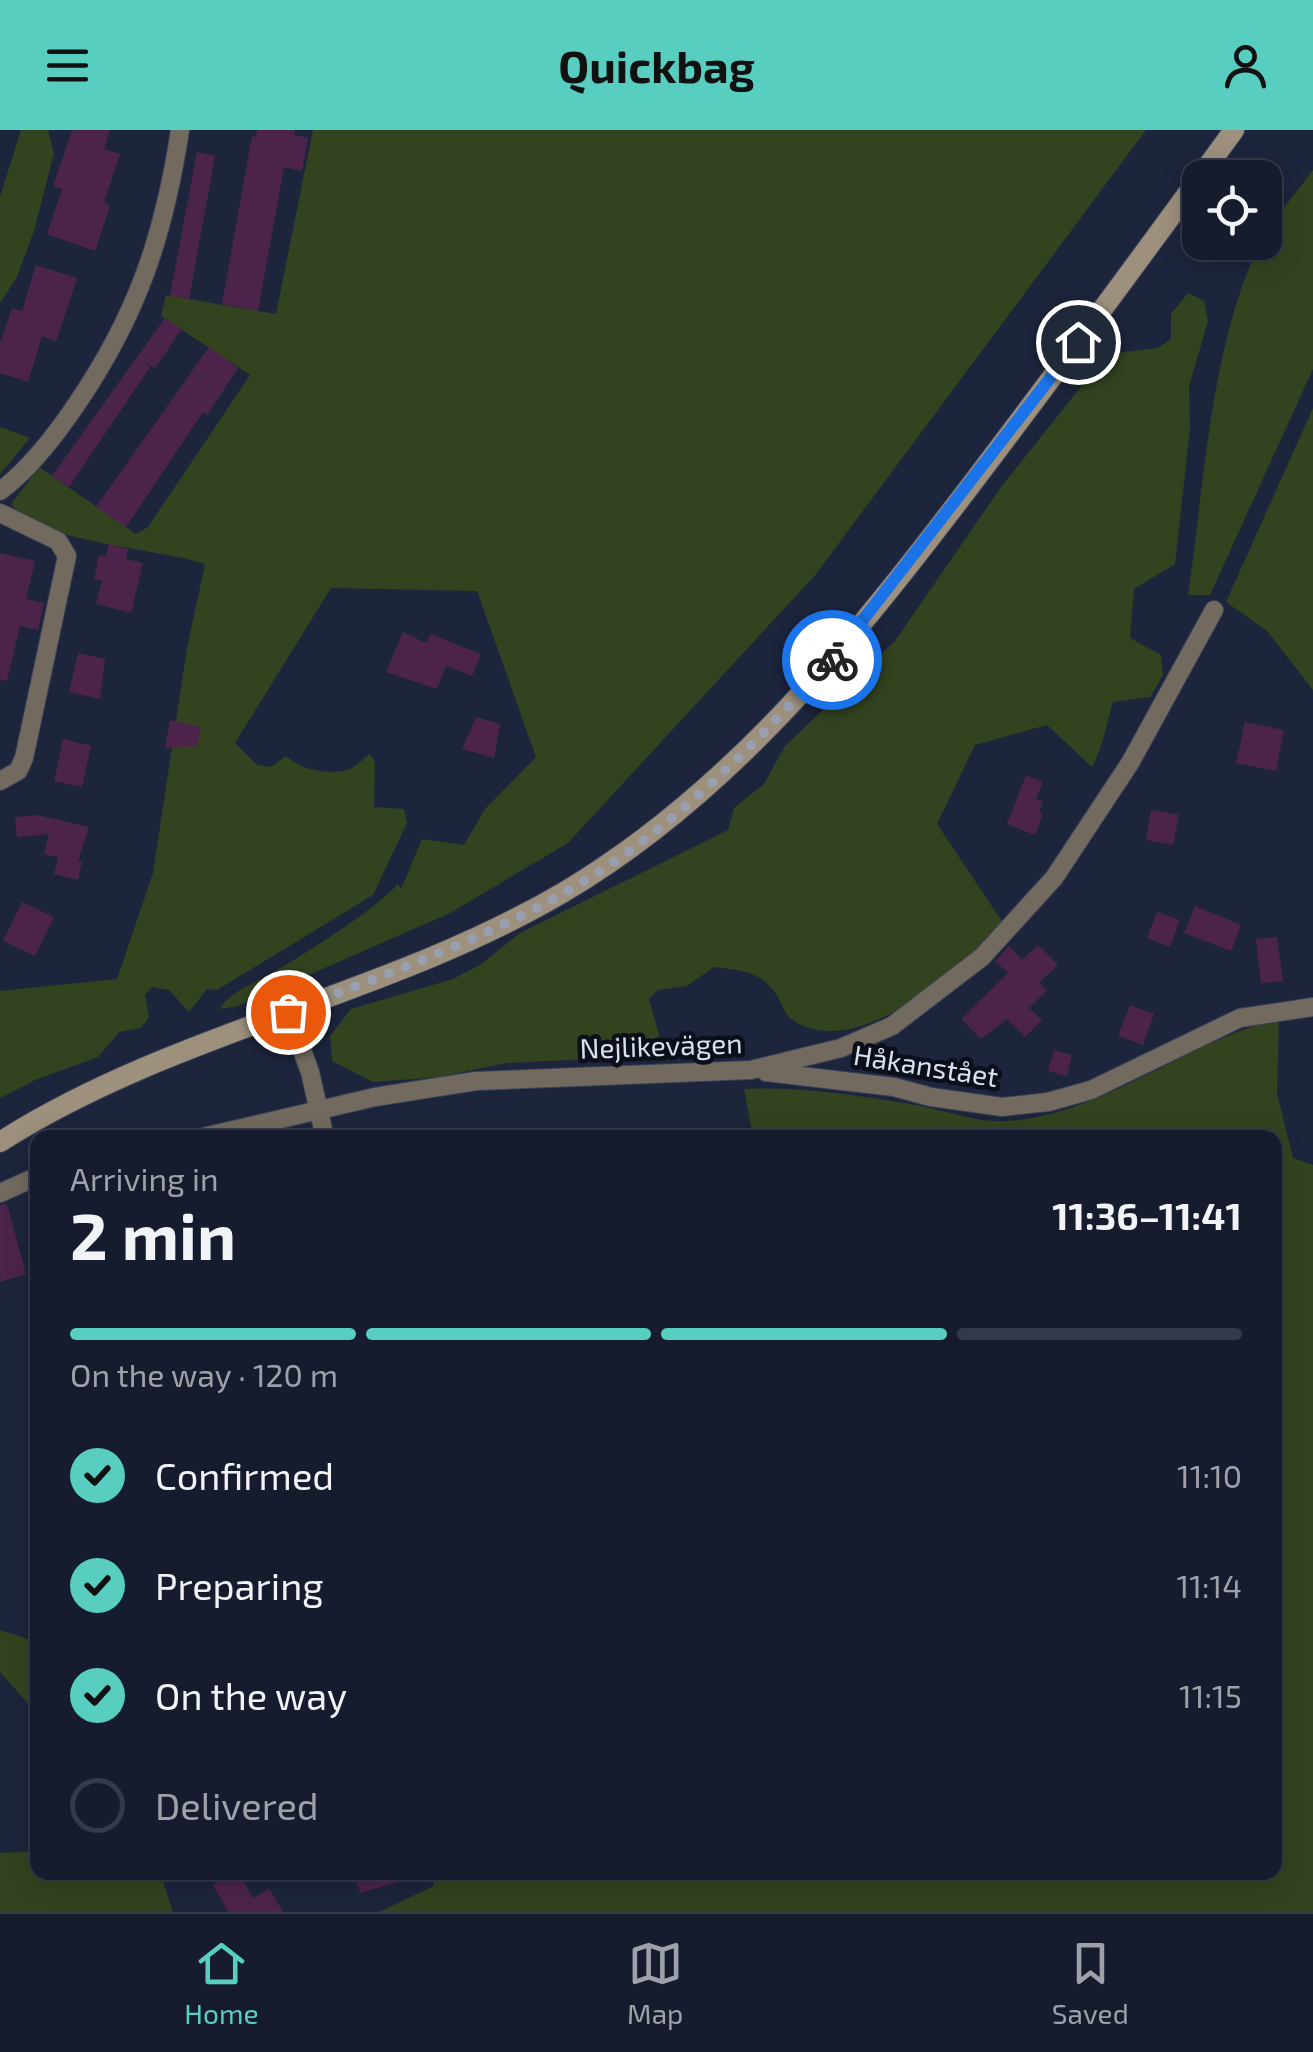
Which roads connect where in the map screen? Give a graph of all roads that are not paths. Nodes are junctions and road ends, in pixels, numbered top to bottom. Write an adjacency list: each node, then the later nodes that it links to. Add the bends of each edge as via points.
1 (180, 130): 3 (street, via 160,235 110,356 62,426)
2 (1234, 130): 8 (street, via 906,570 732,766 649,837 537,907 468,942)
3 (0, 490)
4 (0, 513): 6 (street, via 58,541 67,556 18,771)
5 (1214, 610): 9 (street, Nejlikevägen, via 1084,837 982,957 892,1026 840,1048)
6 (0, 781)
7 (1313, 1007): 9 (street, Håkanstået, via 1240,1018 1091,1090 1048,1102 1002,1107 894,1086)
8 (288, 1012): 10 (street); 13 (street, via 96,1090)
9 (751, 1070): 10 (street, Nejlikevägen, via 476,1081)
10 (319, 1110): 11 (street, Nejlikevägen); 12 (street)
11 (233, 1130)
12 (323, 1130)
13 (0, 1142)
14 (30, 1180): 15 (street)
15 (0, 1193)

